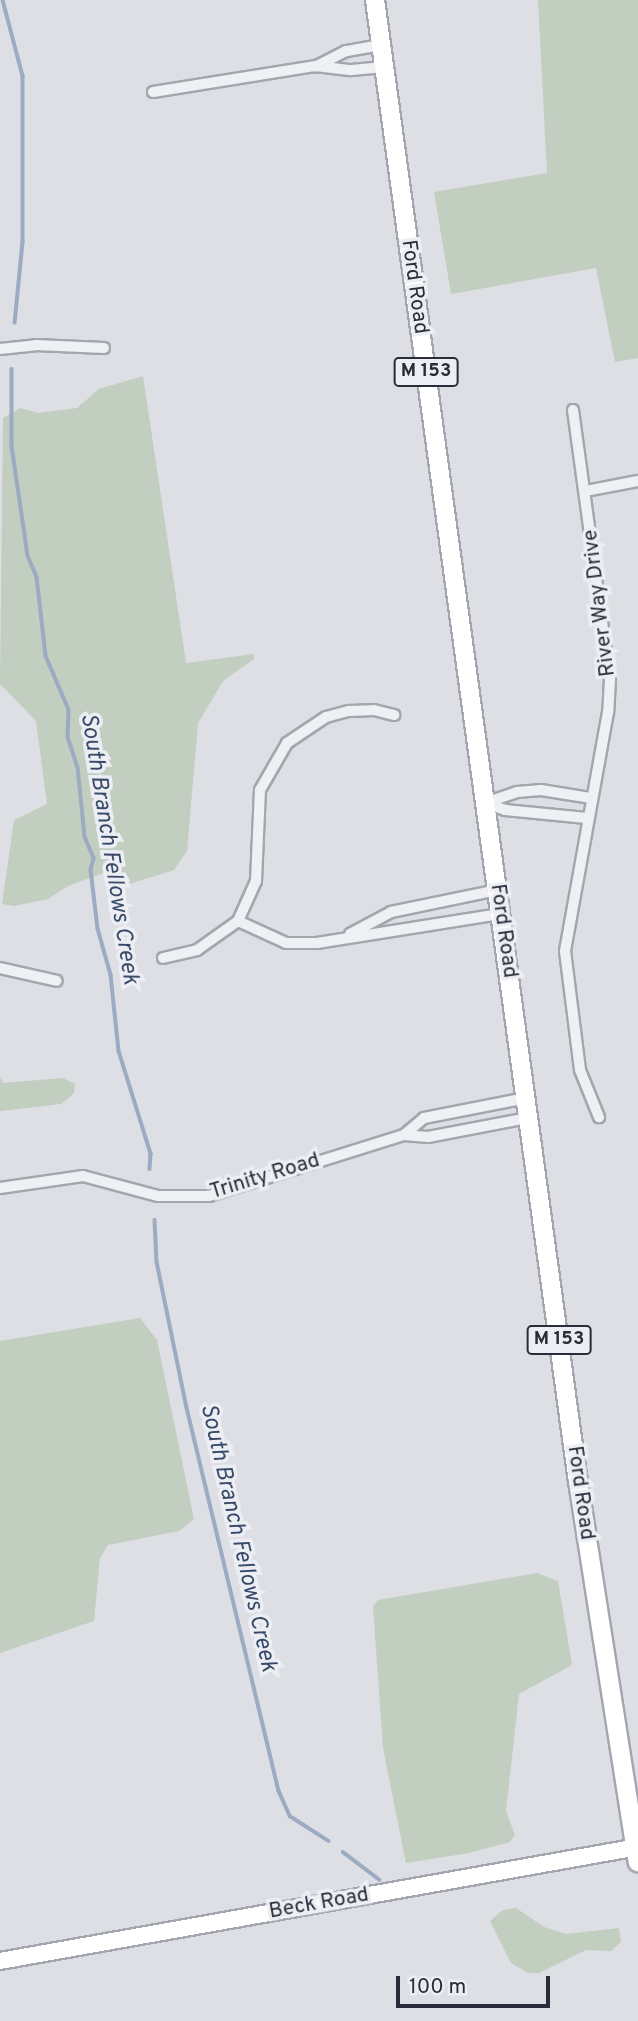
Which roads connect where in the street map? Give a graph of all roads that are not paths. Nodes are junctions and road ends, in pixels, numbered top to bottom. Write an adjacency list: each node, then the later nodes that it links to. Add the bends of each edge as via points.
1 (375, 0): 2 (main road, Ford Road / M 153)
2 (382, 45): 3 (street, via 346,51); 4 (main road, Ford Road / M 153)
3 (316, 66): 4 (street); 5 (street)
4 (385, 67): 13 (main road, Ford Road / M 153)
5 (153, 92)
6 (104, 348): 7 (street, via 36,345)
7 (0, 349)
8 (573, 410): 10 (street, River Way Drive)
9 (638, 481): 10 (street)
10 (586, 491): 12 (street, River Way Drive, via 610,679)
11 (394, 715): 18 (street, via 374,710 326,717 287,743 271,764 260,790 256,881)
12 (591, 798): 13 (street, via 541,790); 14 (street, River Way Drive)
13 (485, 803): 14 (street, via 505,810); 15 (main road, Ford Road / M 153)
14 (587, 818): 26 (street, River Way Drive, via 565,951 580,1070)
15 (497, 890): 16 (street); 17 (main road, Ford Road / M 153)
16 (407, 907): 19 (street); 20 (street)
17 (500, 914): 19 (street); 24 (main road, Ford Road / M 153)
18 (238, 921): 20 (street, via 286,943); 21 (street, via 197,950)
19 (410, 927): 20 (street)
20 (343, 938)
21 (163, 958)
22 (0, 968): 23 (street)
23 (57, 981)
24 (526, 1098): 25 (main road, Ford Road / M 153); 27 (street, Trinity Road, via 424,1118)
25 (528, 1118): 27 (street, Trinity Road, via 428,1137); 29 (main road, Ford Road / M 153, via 598,1617)
26 (598, 1118)
27 (404, 1135): 28 (street, Trinity Road, via 209,1196 158,1196 83,1176)
28 (0, 1188)
29 (637, 1852): 30 (main road, Beck Road)
30 (0, 1961)

